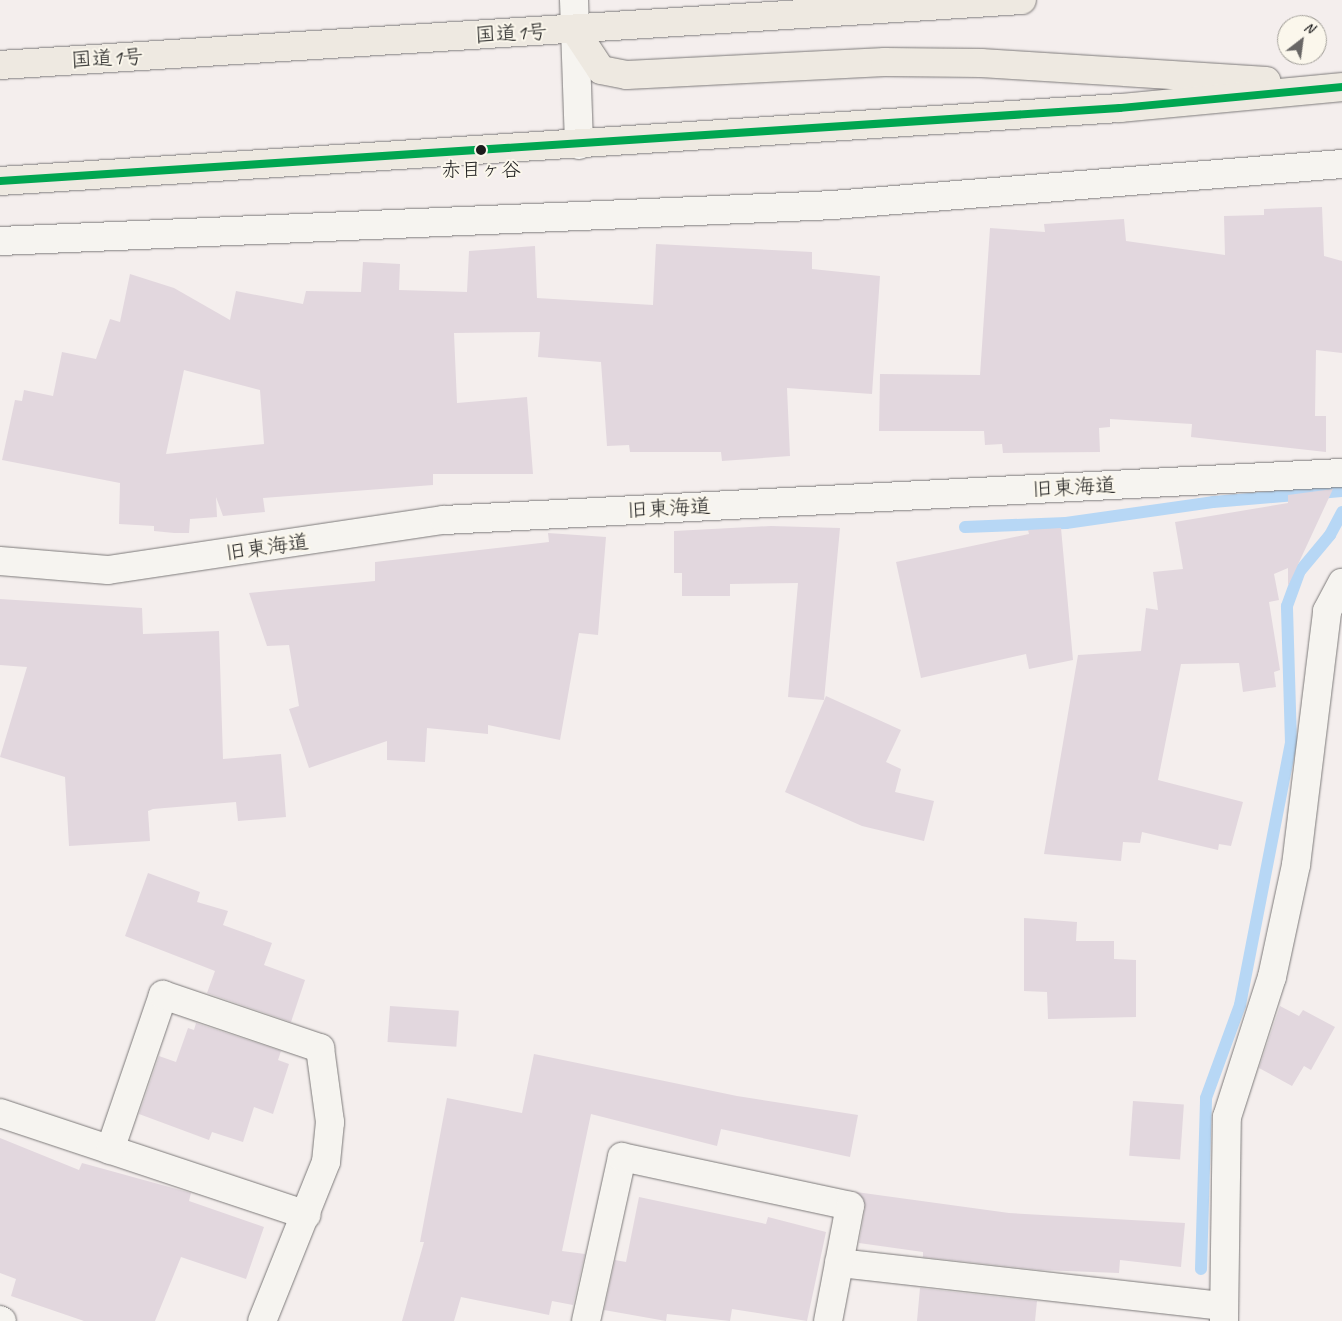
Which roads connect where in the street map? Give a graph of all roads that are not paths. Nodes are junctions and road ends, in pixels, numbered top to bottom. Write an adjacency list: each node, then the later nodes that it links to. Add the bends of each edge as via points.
1 (574, 0): 3 (street)
2 (1022, 0): 3 (highway, 国道1号)
3 (574, 30): 4 (highway, 国道1号); 5 (highway, via 601,70 627,75 808,63 981,63); 6 (street)
4 (0, 65)
5 (1342, 86): 6 (highway, via 1120,108)
6 (579, 145): 8 (highway, via 286,159)
7 (1342, 164): 9 (street, via 833,205)
8 (0, 180)
9 (0, 242)
10 (1342, 473): 11 (street, 旧東海道, via 444,520 108,570)
11 (0, 561)
12 (1342, 583): 17 (street, via 1327,611 1296,865 1272,977 1227,1117)
13 (0, 1113): 14 (street)
14 (110, 1150): 15 (street); 15 (street, via 163,995 320,1048 330,1122 326,1162)
15 (306, 1215): 18 (street)
16 (839, 1263): 17 (street); 19 (street, via 850,1206 622,1157); 20 (street)
17 (1223, 1314)
18 (262, 1321)
19 (586, 1321)
20 (828, 1321)

